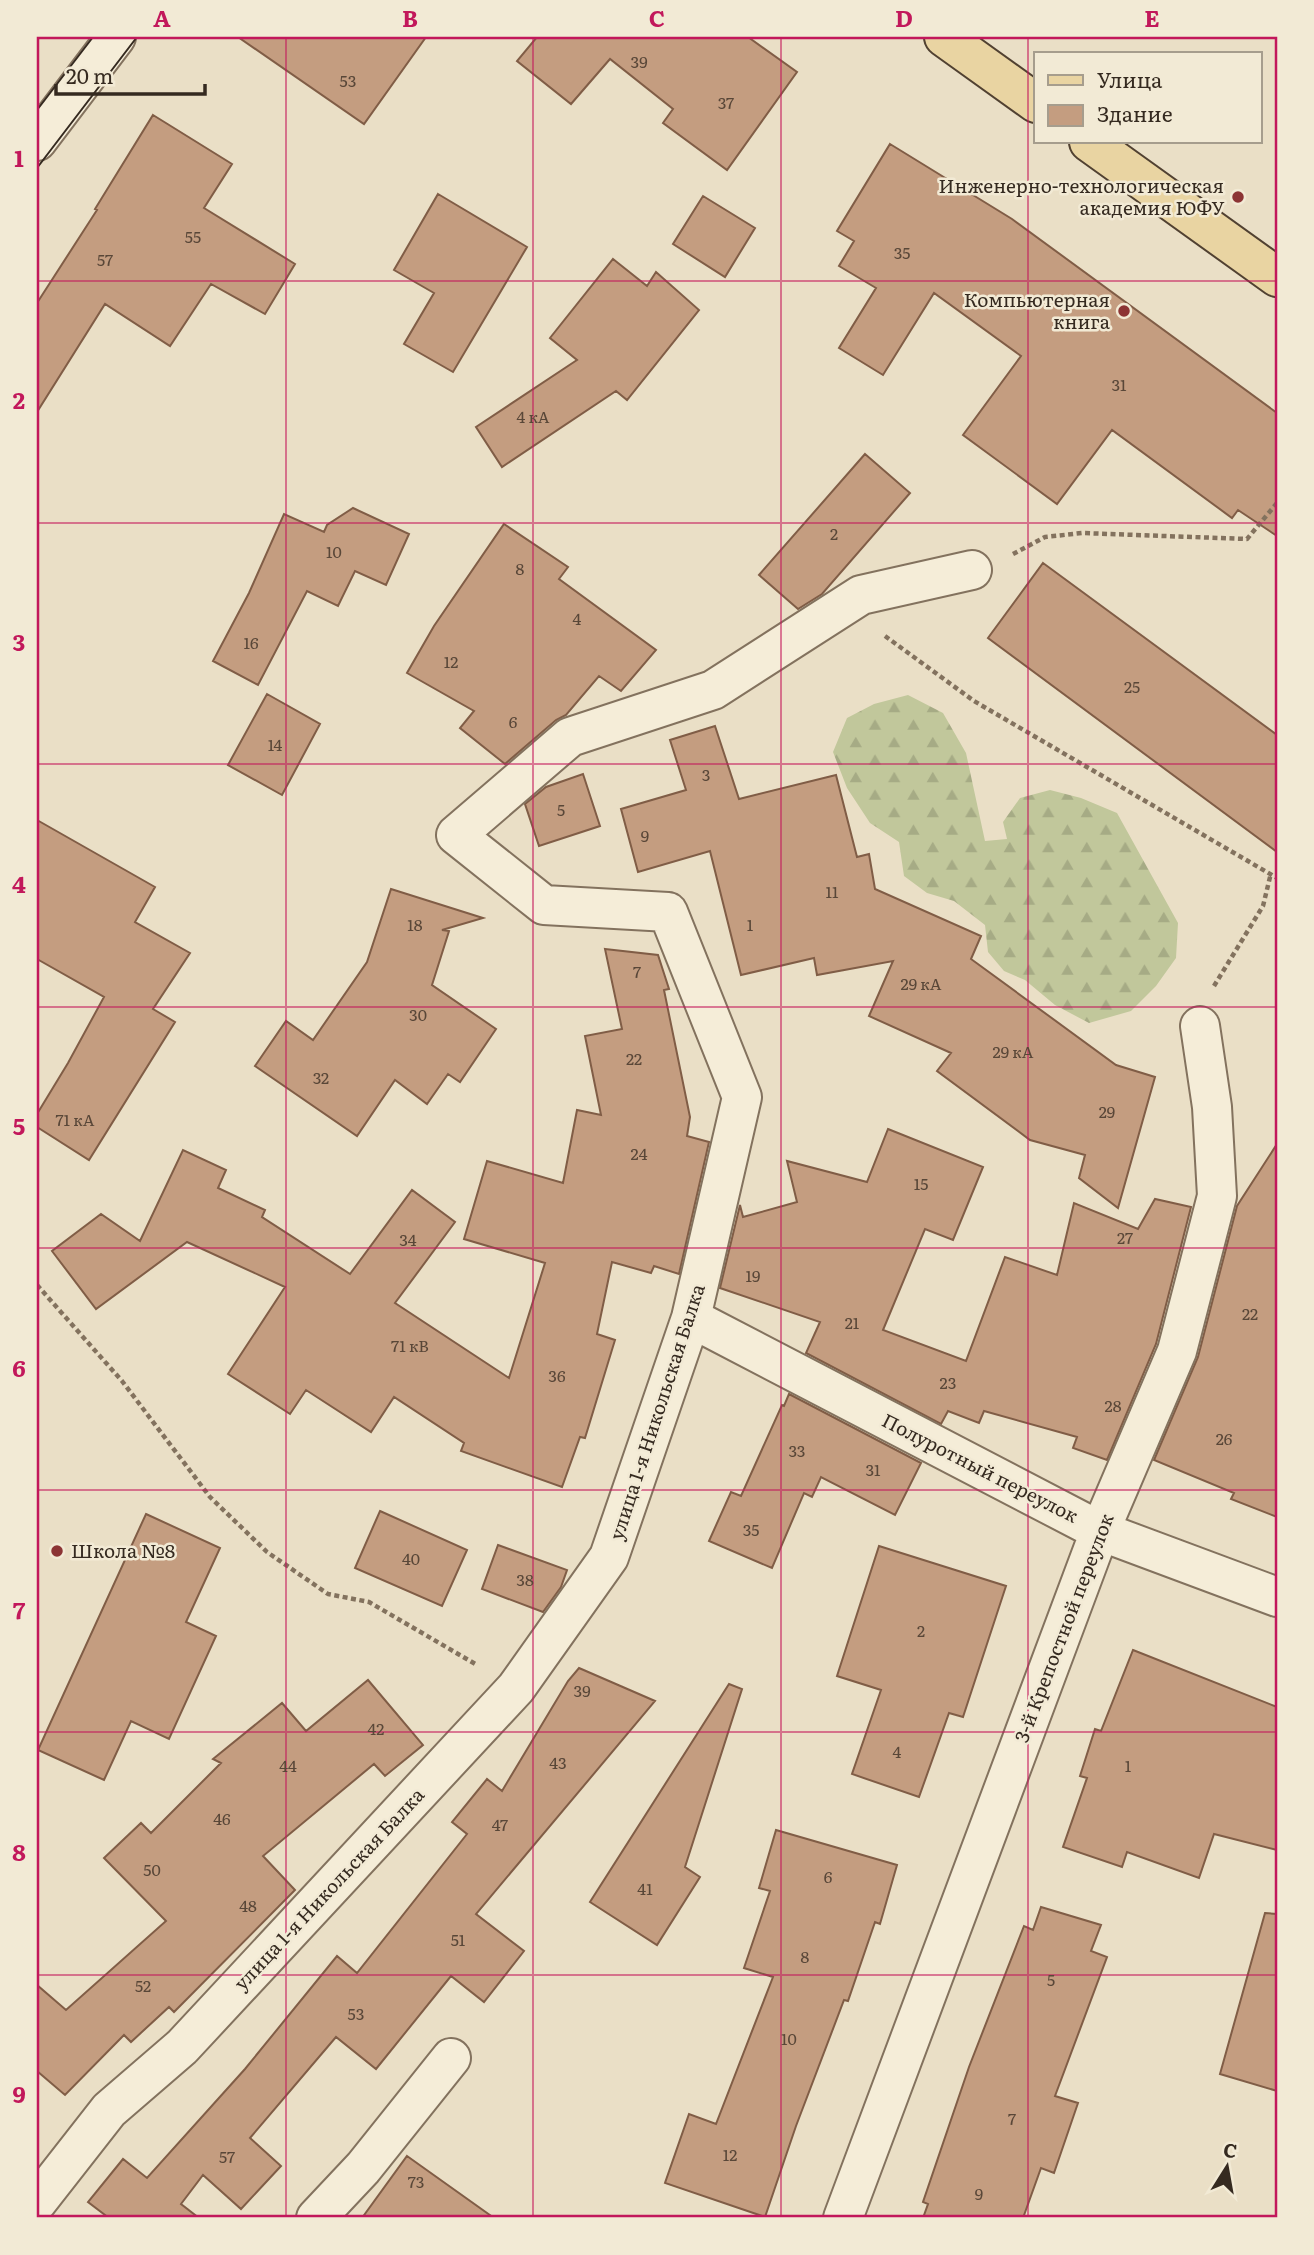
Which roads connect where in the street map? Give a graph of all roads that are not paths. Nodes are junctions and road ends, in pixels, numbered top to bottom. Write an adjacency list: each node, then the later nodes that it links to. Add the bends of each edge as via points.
1 (116, 37): 4 (street)
2 (944, 37): 3 (main road)
3 (1034, 102)
4 (37, 141)
5 (1092, 144): 6 (main road)
6 (1277, 277)
7 (972, 570): 9 (street, улица 1-я Никольская Балка, via 861,595 713,690 570,737 456,835 544,905 668,912 742,1097)
8 (1200, 1026): 10 (street, 3-й Крепостной переулок, via 1212,1107 1217,1196 1177,1351)
9 (691, 1318): 10 (street, Полуротный переулок); 13 (street, улица 1-я Никольская Балка, via 609,1557 516,1688 182,2047 109,2110)
10 (1100, 1531): 11 (street, Полуротный переулок); 15 (street, 3-й Крепостной переулок)
11 (1277, 1597)
12 (451, 2058): 14 (street, via 363,2168)
13 (37, 2202)
14 (316, 2218)
15 (843, 2218)

